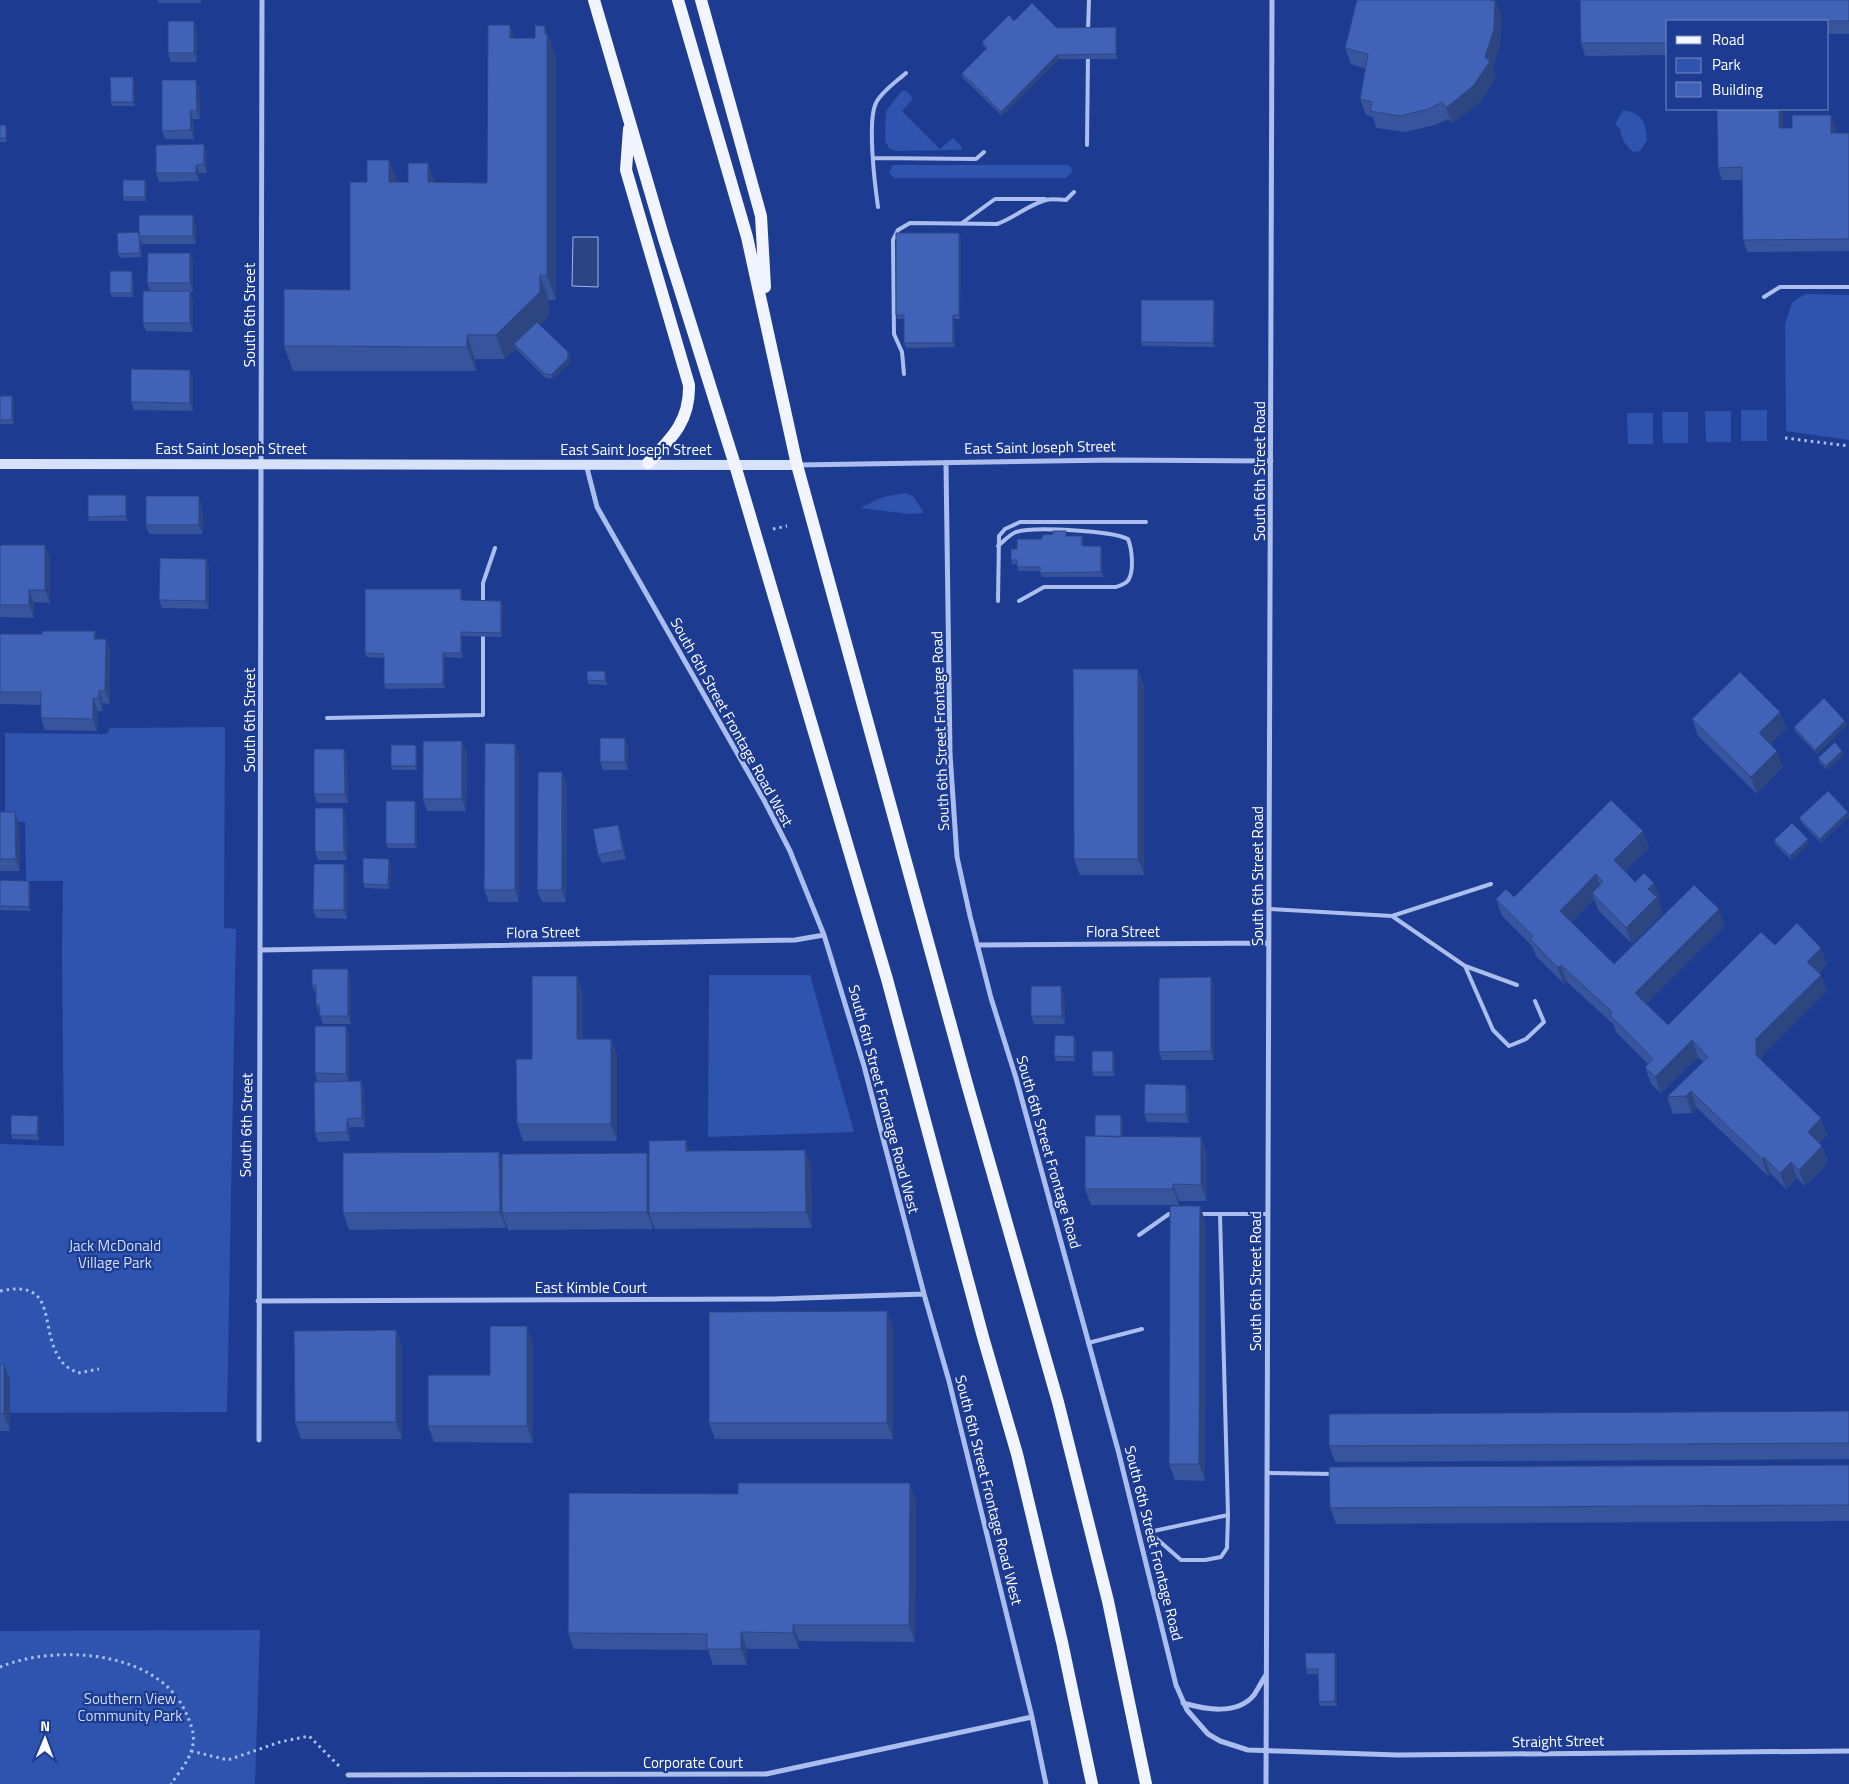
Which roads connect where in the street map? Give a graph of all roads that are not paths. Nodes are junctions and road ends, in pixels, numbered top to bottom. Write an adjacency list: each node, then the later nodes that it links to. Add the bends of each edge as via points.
1 (262, 0): 23 (street, South 6th Street)
2 (594, 0): 10 (main road)
3 (678, 0): 20 (main road, via 747,237)
4 (701, 0): 20 (main road, via 761,216)
5 (1089, 0): 7 (lane)
6 (1272, 0): 22 (street, South 6th Street Road)
7 (1088, 39)
8 (1088, 48): 11 (lane)
9 (906, 73): 13 (lane, via 876,101 873,112)
10 (630, 119): 24 (main road, via 626,170 690,384 686,416); 28 (main road)
11 (1087, 145)
12 (984, 152): 13 (lane, via 976,159)
13 (874, 158): 16 (lane)
14 (1074, 192): 15 (lane, via 1066,200)
15 (1047, 200): 17 (lane, via 997,224); 17 (lane, via 995,199)
16 (878, 208)
17 (960, 224): 21 (lane, via 910,223 898,230 893,240 894,334 902,352)
18 (1849, 287): 19 (lane, via 1780,287)
19 (1764, 297)
20 (766, 319): 29 (main road)
21 (904, 374)
22 (1271, 461): 27 (street, East Saint Joseph Street); 39 (street, South 6th Street Road)
23 (262, 463): 25 (street, East Saint Joseph Street); 26 (street, East Saint Joseph Street); 44 (street, South 6th Street)
24 (648, 463): 26 (street, East Saint Joseph Street); 28 (street, East Saint Joseph Street)
25 (0, 464)
26 (586, 464): 41 (street, South 6th Street Frontage Road West, via 597,506 765,802 790,852)
27 (946, 464): 29 (street, East Saint Joseph Street); 43 (street, South 6th Street Frontage Road, via 953,810 957,856)
28 (735, 465): 29 (street, East Saint Joseph Street); 70 (main road, via 888,979 1017,1454)
29 (797, 465): 71 (main road, via 1058,1402 1108,1601)
30 (1146, 522): 31 (lane, via 1020,522 1005,528 999,536)
31 (998, 546): 33 (lane); 34 (lane, via 1019,531 1089,531 1119,534 1128,539 1131,546 1131,573 1124,584 1116,587 1044,587)
32 (495, 548): 35 (lane, via 483,582)
33 (998, 601)
34 (1019, 601)
35 (483, 611)
36 (483, 630): 37 (lane, via 483,715)
37 (327, 718)
38 (1491, 884): 40 (lane)
39 (1269, 910): 40 (lane); 42 (street, South 6th Street Road)
40 (1392, 916): 45 (lane)
41 (824, 935): 44 (street, Flora Street, via 795,940); 53 (street, South 6th Street Frontage Road West, via 864,1066)
42 (1269, 943): 43 (street, Flora Street); 51 (street, South 6th Street Road)
43 (978, 945): 56 (street, South 6th Street Frontage Road)
44 (261, 950): 54 (street, South 6th Street)
45 (1465, 966): 46 (lane); 47 (lane, via 1493,1030 1509,1046 1526,1039 1544,1022)
46 (1517, 985)
47 (1536, 1001)
48 (1178, 1214): 52 (lane, via 1169,1214)
49 (1195, 1214): 50 (lane)
50 (1220, 1214): 51 (lane); 60 (lane)
51 (1268, 1214): 58 (street, South 6th Street Road)
52 (1140, 1235)
53 (924, 1294): 54 (street, East Kimble Court, via 763,1300); 65 (street, South 6th Street Frontage Road West, via 952,1390)
54 (258, 1301): 57 (street, South 6th Street)
55 (1142, 1329): 56 (lane)
56 (1088, 1343): 62 (street, South 6th Street Frontage Road)
57 (259, 1440)
58 (1267, 1474): 59 (lane); 63 (street, South 6th Street Road)
59 (1336, 1474)
60 (1228, 1515): 61 (lane); 61 (lane, via 1227,1548 1221,1557 1181,1560)
61 (1148, 1532): 62 (lane)
62 (1140, 1533): 64 (street, South 6th Street Frontage Road)
63 (1266, 1674): 64 (street, via 1253,1697 1238,1706 1227,1709); 67 (street, South 6th Street Road)
64 (1183, 1703): 67 (street, South 6th Street Frontage Road, via 1193,1720 1220,1741 1248,1750)
65 (1032, 1717): 68 (street, Corporate Court, via 766,1774); 69 (street, South 6th Street Frontage Road West)
66 (1849, 1750): 67 (street, Straight Street, via 1398,1755)
67 (1266, 1751): 72 (street)
68 (348, 1775)
69 (1046, 1784)
70 (1092, 1784)
71 (1146, 1784)
72 (1266, 1784)

